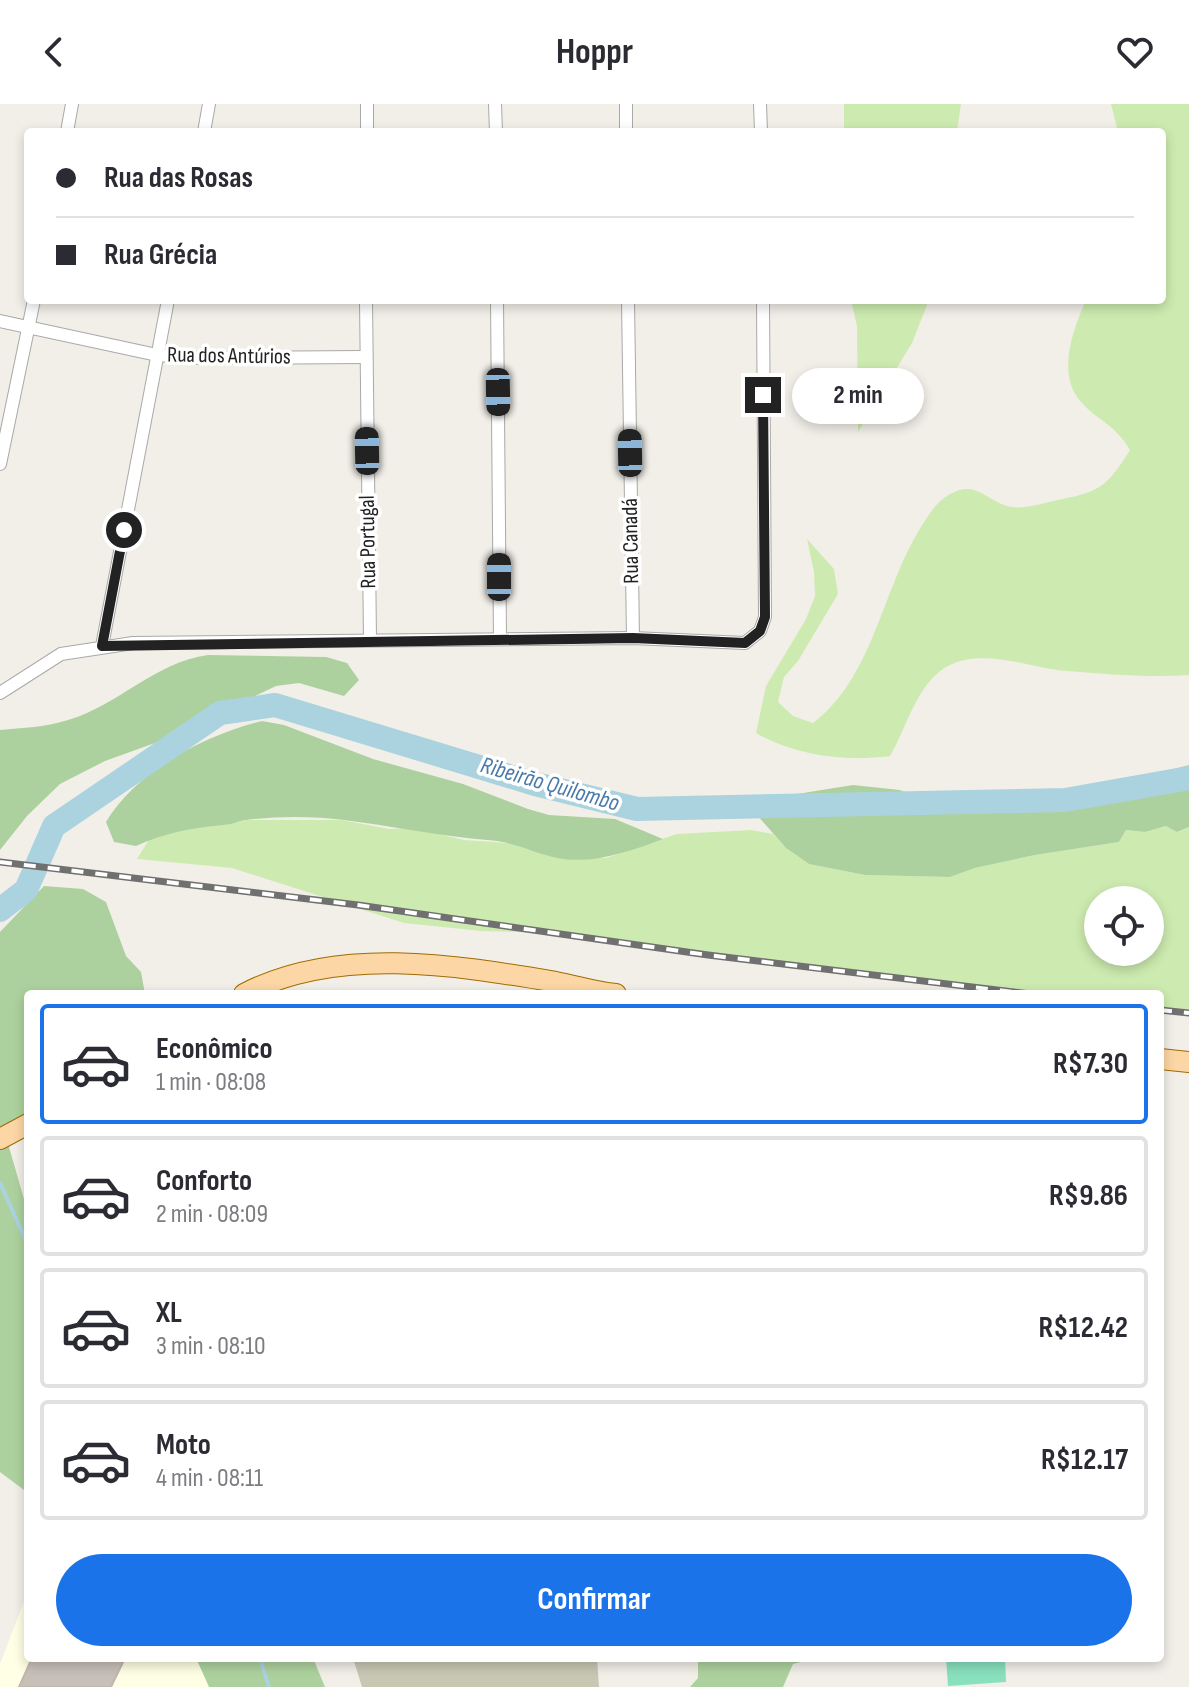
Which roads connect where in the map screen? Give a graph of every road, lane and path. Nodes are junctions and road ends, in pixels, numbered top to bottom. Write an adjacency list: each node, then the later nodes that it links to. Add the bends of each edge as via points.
1 (72, 104): 7 (street)
2 (209, 104): 8 (street)
3 (367, 104): 9 (street)
4 (495, 104): 10 (street)
5 (626, 104): 11 (street)
6 (760, 104): 12 (street)
7 (68, 128)
8 (205, 128)
9 (367, 128)
10 (496, 128)
11 (626, 128)
12 (761, 128)
13 (33, 304): 20 (street)
14 (167, 304): 21 (street)
15 (366, 304): 22 (street, Rua Portugal)
16 (497, 304): 26 (street)
17 (628, 304): 24 (street, Rua Canadá)
18 (763, 304): 24 (street, via 765,617 760,631 745,643)
19 (0, 321): 20 (street, Rua dos Antúrios)
20 (28, 327): 21 (street, Rua dos Antúrios); 23 (street)
21 (157, 355): 22 (street, Rua dos Antúrios); 27 (street)
22 (365, 357): 25 (street, Rua Portugal)
23 (0, 464)
24 (633, 638): 26 (street)
25 (370, 639): 26 (street); 27 (street)
26 (500, 639)
27 (102, 646): 28 (street, via 61,654)
28 (0, 693)
29 (269, 986): 30 (main road, via 339,963 430,967 559,983)
30 (578, 990)
31 (1164, 1059): 32 (main road)
32 (1189, 1062)

